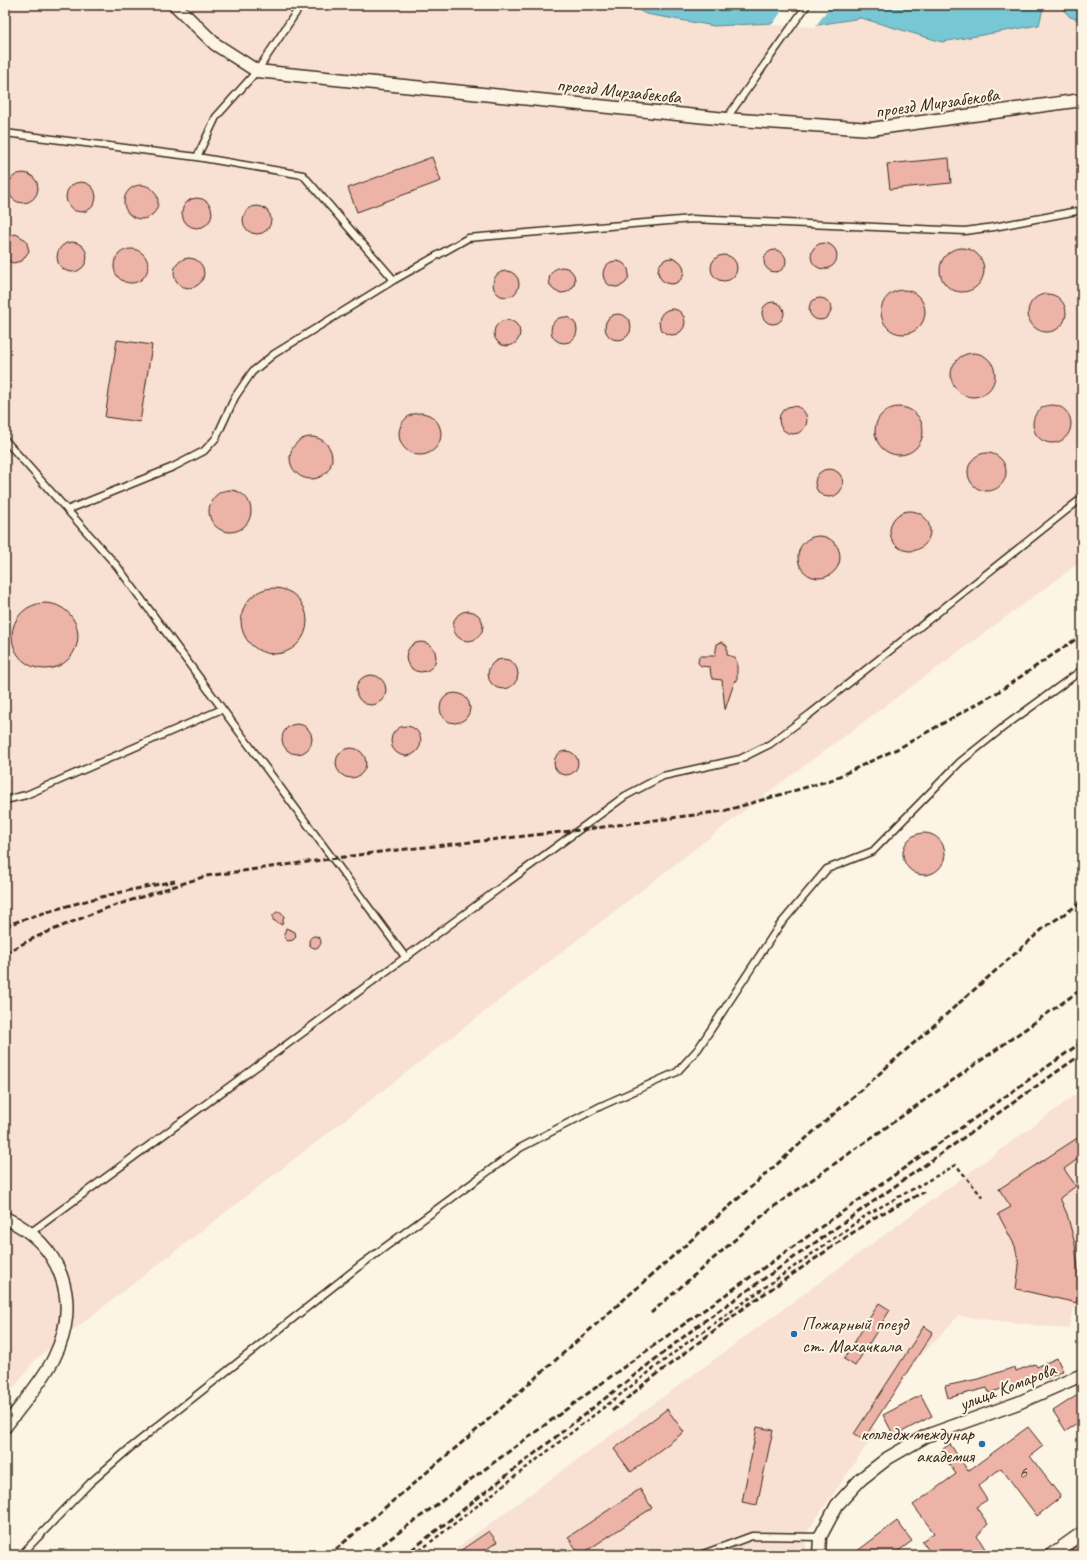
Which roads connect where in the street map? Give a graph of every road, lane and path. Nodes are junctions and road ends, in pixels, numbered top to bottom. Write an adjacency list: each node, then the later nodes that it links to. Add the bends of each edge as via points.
1 (175, 5): 4 (street, проезд Мирзабекова, via 215,44)
2 (301, 5): 4 (lane)
3 (807, 5): 6 (lane)
4 (257, 71): 6 (street, проезд Мирзабекова); 8 (lane, via 216,117)
5 (1082, 100): 6 (street, проезд Мирзабекова, via 870,129)
6 (726, 119)
7 (5, 133): 8 (lane)
8 (197, 157): 10 (lane, via 303,175)
9 (1082, 210): 10 (lane, via 965,231 692,219 468,238)
10 (394, 280): 13 (lane, via 274,354 252,372 236,397 216,438 204,451 174,467)
11 (5, 440): 13 (lane)
12 (1082, 498): 17 (lane, via 770,744 740,759 663,776 625,796)
13 (68, 510): 15 (lane, via 117,566)
14 (1082, 670): 25 (lane, via 960,762 873,851 827,869 779,926 698,1049 677,1072 601,1106 520,1148 358,1267 130,1448 90,1483)
15 (222, 709): 16 (lane, via 26,795); 17 (lane)
16 (5, 800)
17 (406, 958): 20 (lane)
18 (984, 1199): 26 (path, via 956,1165 868,1214 688,1342)
19 (5, 1218): 20 (street)
20 (30, 1233): 22 (street, via 60,1270 68,1312 65,1330 54,1359)
21 (1082, 1375): 24 (street, улица Комарова, via 1018,1403 926,1436 888,1458 861,1479 837,1505)
22 (5, 1427)
23 (1082, 1533): 29 (street)
24 (820, 1537): 27 (lane, via 752,1536); 28 (street)
25 (21, 1555)
26 (414, 1555)
27 (700, 1555)
28 (819, 1555)
29 (1051, 1555)

